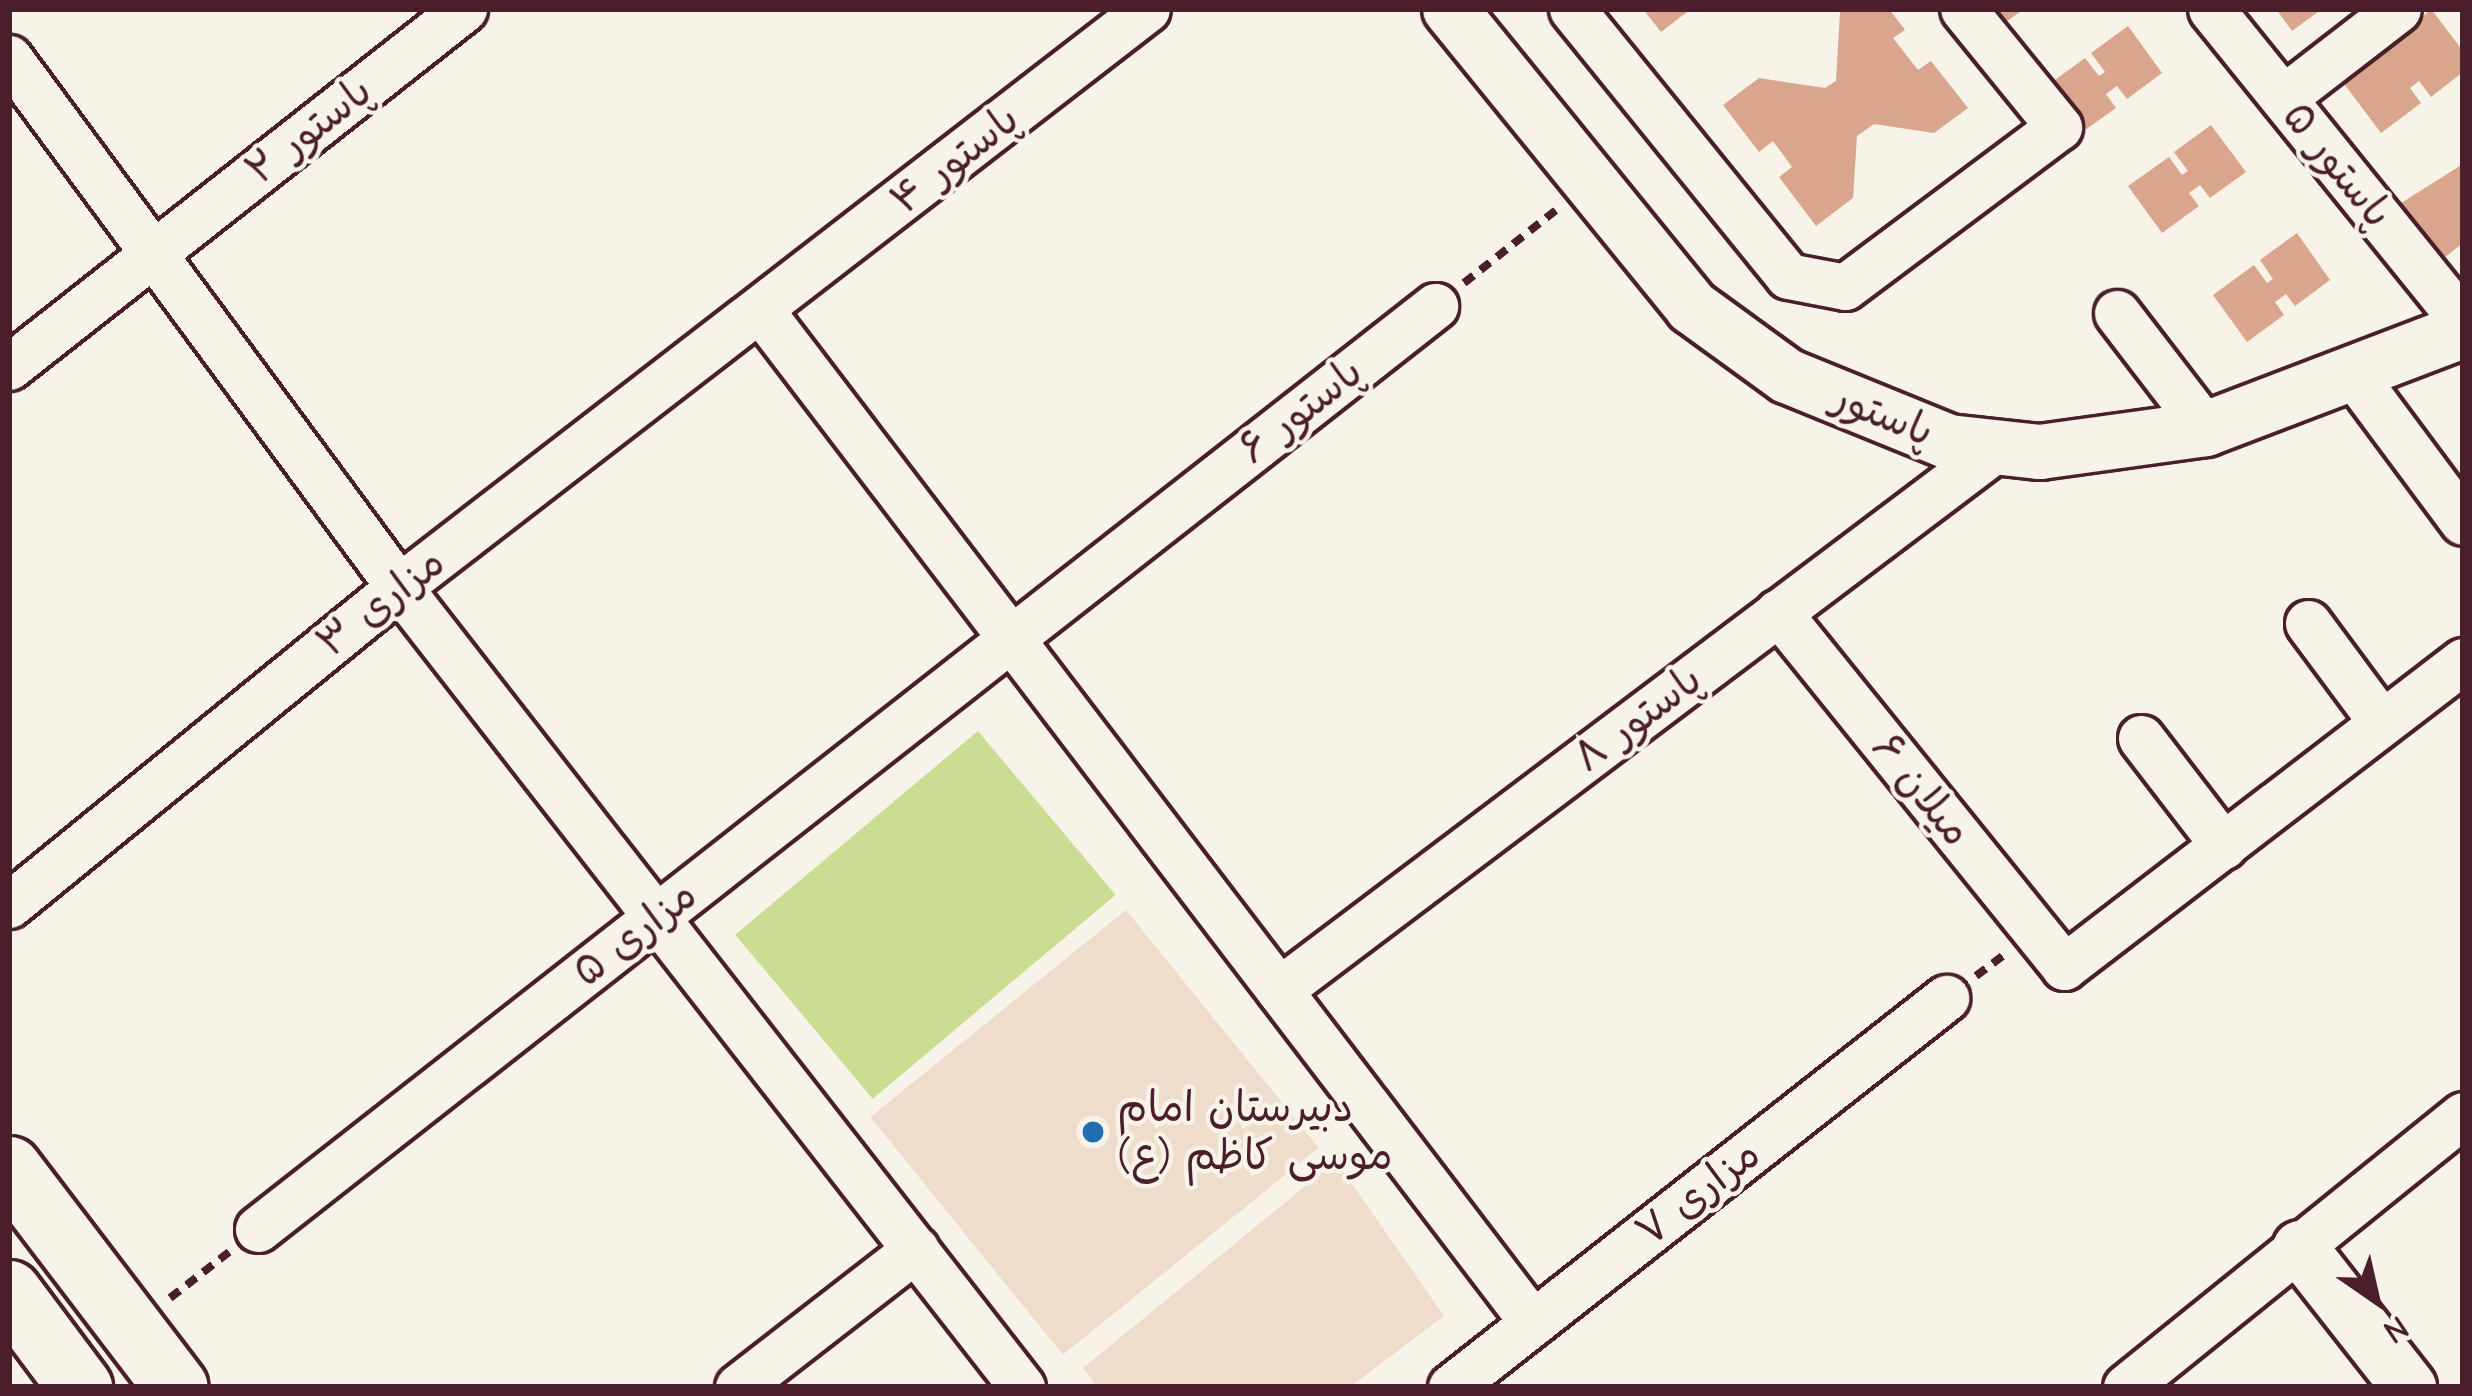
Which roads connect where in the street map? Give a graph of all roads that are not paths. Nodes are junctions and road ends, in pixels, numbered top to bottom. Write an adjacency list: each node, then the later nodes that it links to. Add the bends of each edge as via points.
1 (464, 9): 10 (street, پاستور ۲)
2 (1147, 9): 12 (street, پاستور ۴)
3 (1450, 9): 19 (street, پاستور, via 1692,307 1787,376 1949,442)
4 (1571, 9): 5 (street, via 1789,276 1845,286 2059,127)
5 (1963, 9)
6 (2211, 9): 9 (street, پاستور ۵)
7 (2398, 9): 9 (street)
8 (9, 58): 10 (street)
9 (2284, 98): 14 (street, پاستور ۵)
10 (154, 252): 16 (street, پاستور ۲); 21 (street)
11 (1435, 306): 24 (street, پاستور ۶)
12 (762, 312): 21 (street, مزاری ۳); 24 (street)
13 (2117, 313): 18 (street)
14 (2463, 321)
15 (2463, 331): 17 (street, پاستور)
16 (9, 367)
17 (2356, 378): 18 (street, پاستور); 20 (street)
18 (2206, 429): 19 (street, پاستور, via 2040,452)
19 (1996, 448): 22 (street, پاستور ۸)
20 (2463, 522)
21 (399, 587): 29 (street, مزاری ۳); 30 (street)
22 (1778, 613): 28 (street, میلان ۶, via 2065,967); 31 (street, پاستور ۸)
23 (2308, 623): 26 (street)
24 (1011, 638): 30 (street, مزاری ۵); 31 (street)
25 (2463, 662): 26 (street)
26 (2382, 723): 28 (street)
27 (2141, 738): 28 (street)
28 (2224, 846)
29 (9, 905)
30 (653, 919): 35 (street, مزاری ۵); 37 (street)
31 (1279, 990): 39 (street)
32 (1946, 998): 39 (street, مزاری ۷)
33 (2463, 1115): 36 (street)
34 (9, 1168): 41 (main road)
35 (258, 1229)
36 (2300, 1248): 45 (street); 46 (street)
37 (916, 1249): 42 (street); 43 (street)
38 (9, 1292): 40 (main road)
39 (1533, 1323): 44 (street, مزاری ۷)
40 (80, 1387)
41 (176, 1387)
42 (738, 1387)
43 (1022, 1387)
44 (1451, 1387)
45 (2126, 1387)
46 (2409, 1387)

